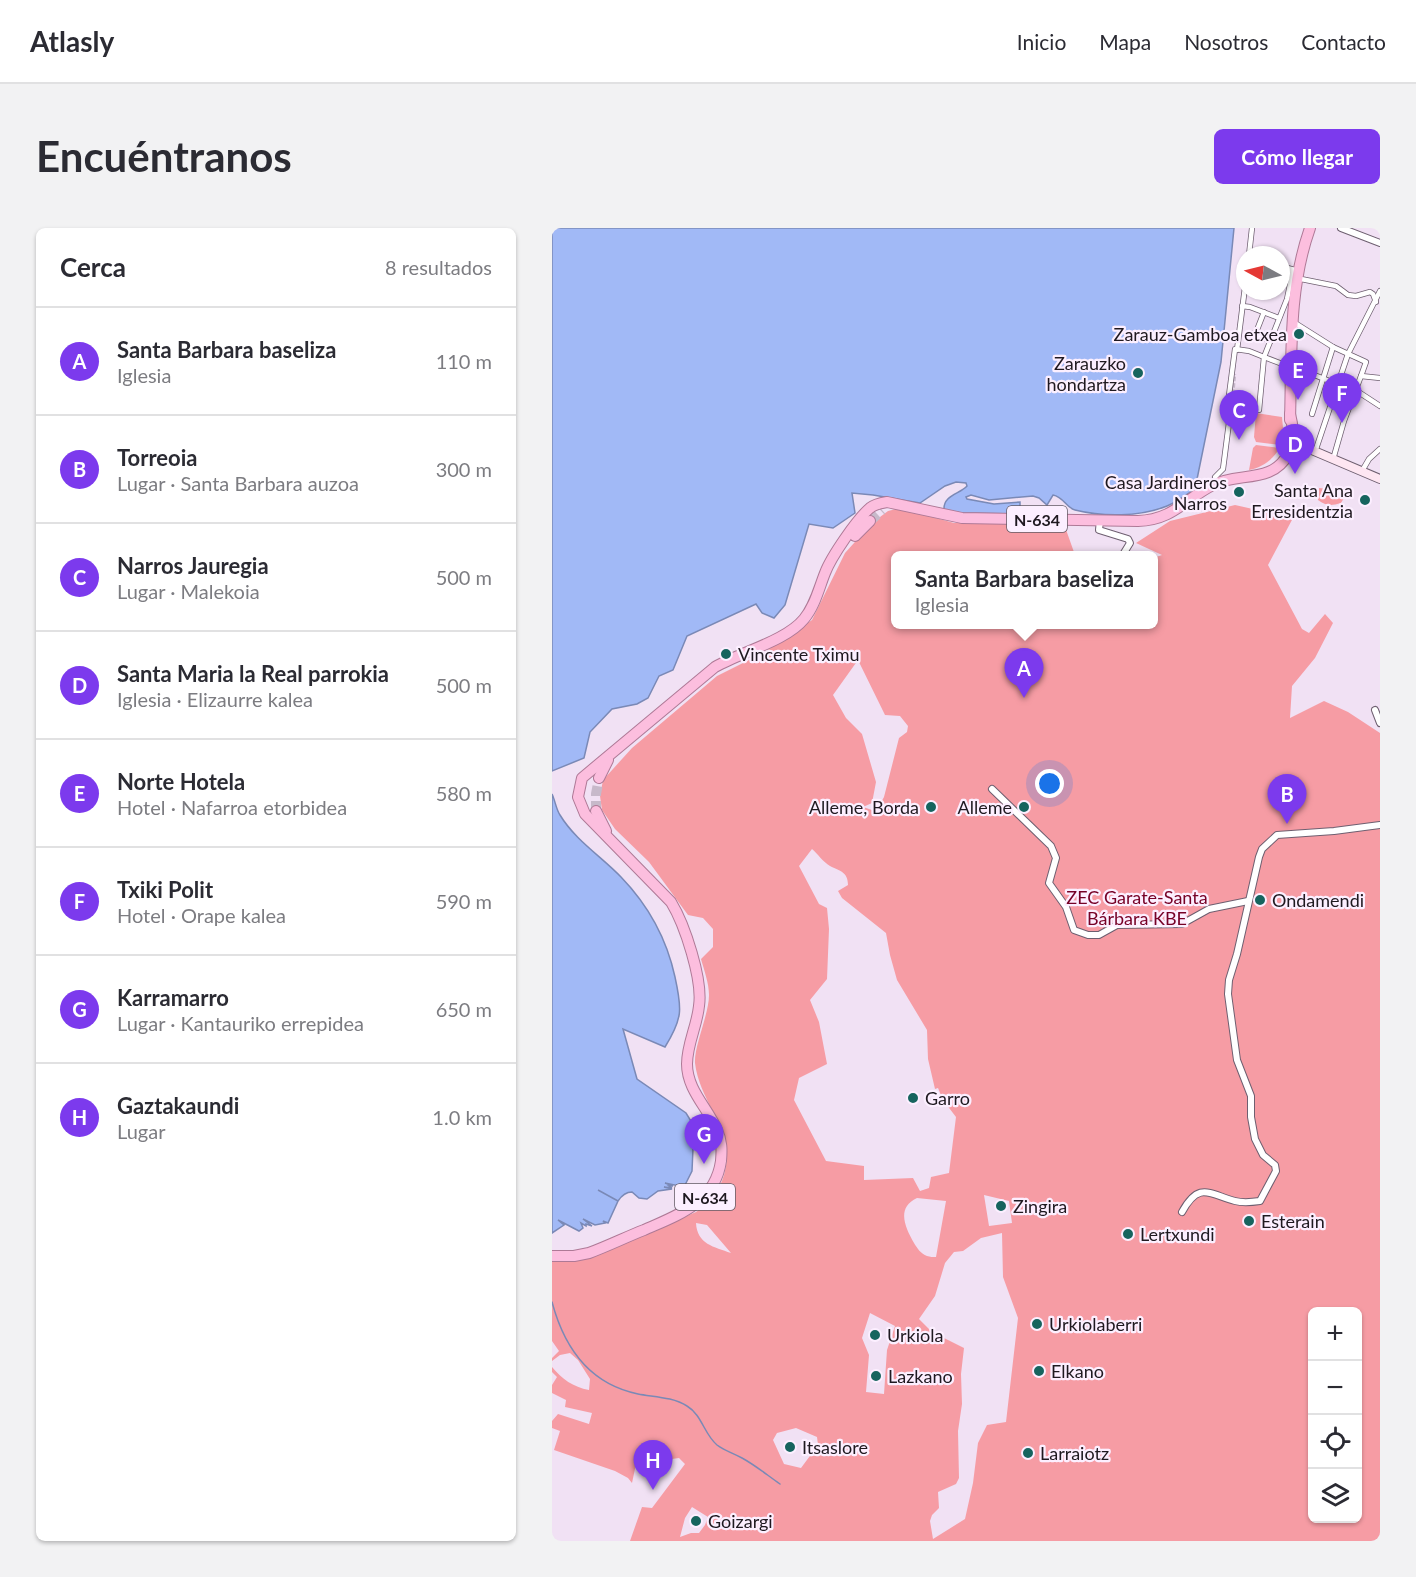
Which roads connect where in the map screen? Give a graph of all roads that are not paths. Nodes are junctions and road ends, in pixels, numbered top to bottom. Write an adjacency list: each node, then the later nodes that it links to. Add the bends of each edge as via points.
1 (1252, 228): 5 (street)
2 (1310, 228): 7 (highway)
3 (1341, 228): 4 (street)
4 (1380, 243)
5 (1250, 246)
6 (1290, 271): 7 (street)
7 (1298, 274): 10 (street, via 1336,286 1348,295 1370,292); 13 (street); 30 (highway, via 1291,321)
8 (1380, 291): 10 (street)
9 (1243, 300): 11 (street)
10 (1377, 303): 18 (street)
11 (1242, 306): 12 (street); 17 (street)
12 (1264, 312): 13 (street); 15 (street, via 1253,334)
13 (1279, 318): 15 (street)
14 (1293, 322): 16 (street)
15 (1271, 341): 19 (street)
16 (1333, 347): 18 (street); 23 (street)
17 (1237, 350): 19 (street); 19 (street, via 1228,403 1243,407 1259,410)
18 (1348, 354): 22 (street, via 1365,362); 25 (street)
19 (1264, 357): 20 (street)
20 (1285, 364)
21 (1294, 368): 23 (street)
22 (1361, 376): 24 (street); 26 (street)
23 (1322, 377): 25 (street); 29 (street)
24 (1380, 378)
25 (1338, 384): 26 (street); 30 (street)
26 (1354, 391): 27 (street); 32 (street)
27 (1380, 406)
28 (1231, 407): 34 (street, via 1222,469)
29 (1312, 414)
30 (1296, 448): 33 (main road); 38 (highway, N-634, via 1275,469 1219,482 1155,519)
31 (1380, 449): 33 (street)
32 (1334, 456)
33 (1362, 471): 35 (main road)
34 (1215, 477)
35 (1380, 479)
36 (900, 504): 37 (highway); 38 (highway, N-634, via 962,518); 41 (highway, N-634, via 872,506)
37 (882, 510)
38 (1100, 520): 40 (street, via 1099,530 1128,539)
39 (870, 521): 41 (highway, N-634)
40 (1125, 551)
41 (836, 555): 44 (highway, N-634, via 825,572 813,606 797,627 715,667)
42 (1375, 710): 43 (street)
43 (1380, 723)
44 (615, 750): 45 (highway, N-634); 49 (highway, N-634, via 582,778 578,792 585,814)
45 (599, 778)
46 (992, 789): 50 (street, via 1051,846 1056,858 1049,883 1066,908 1074,930 1099,935 1117,925 1182,924 1209,909)
47 (596, 811): 49 (highway, N-634)
48 (1380, 825): 50 (street, via 1277,835 1262,849)
49 (609, 836): 52 (highway, N-634, via 672,902 680,917 700,997 688,1073 723,1148 715,1182 691,1209 592,1252)
50 (1248, 901): 51 (street, via 1228,987 1231,1030 1251,1096 1255,1139 1276,1171 1260,1201 1237,1201 1204,1191 1192,1197)
51 (1182, 1212)
52 (552, 1257)

